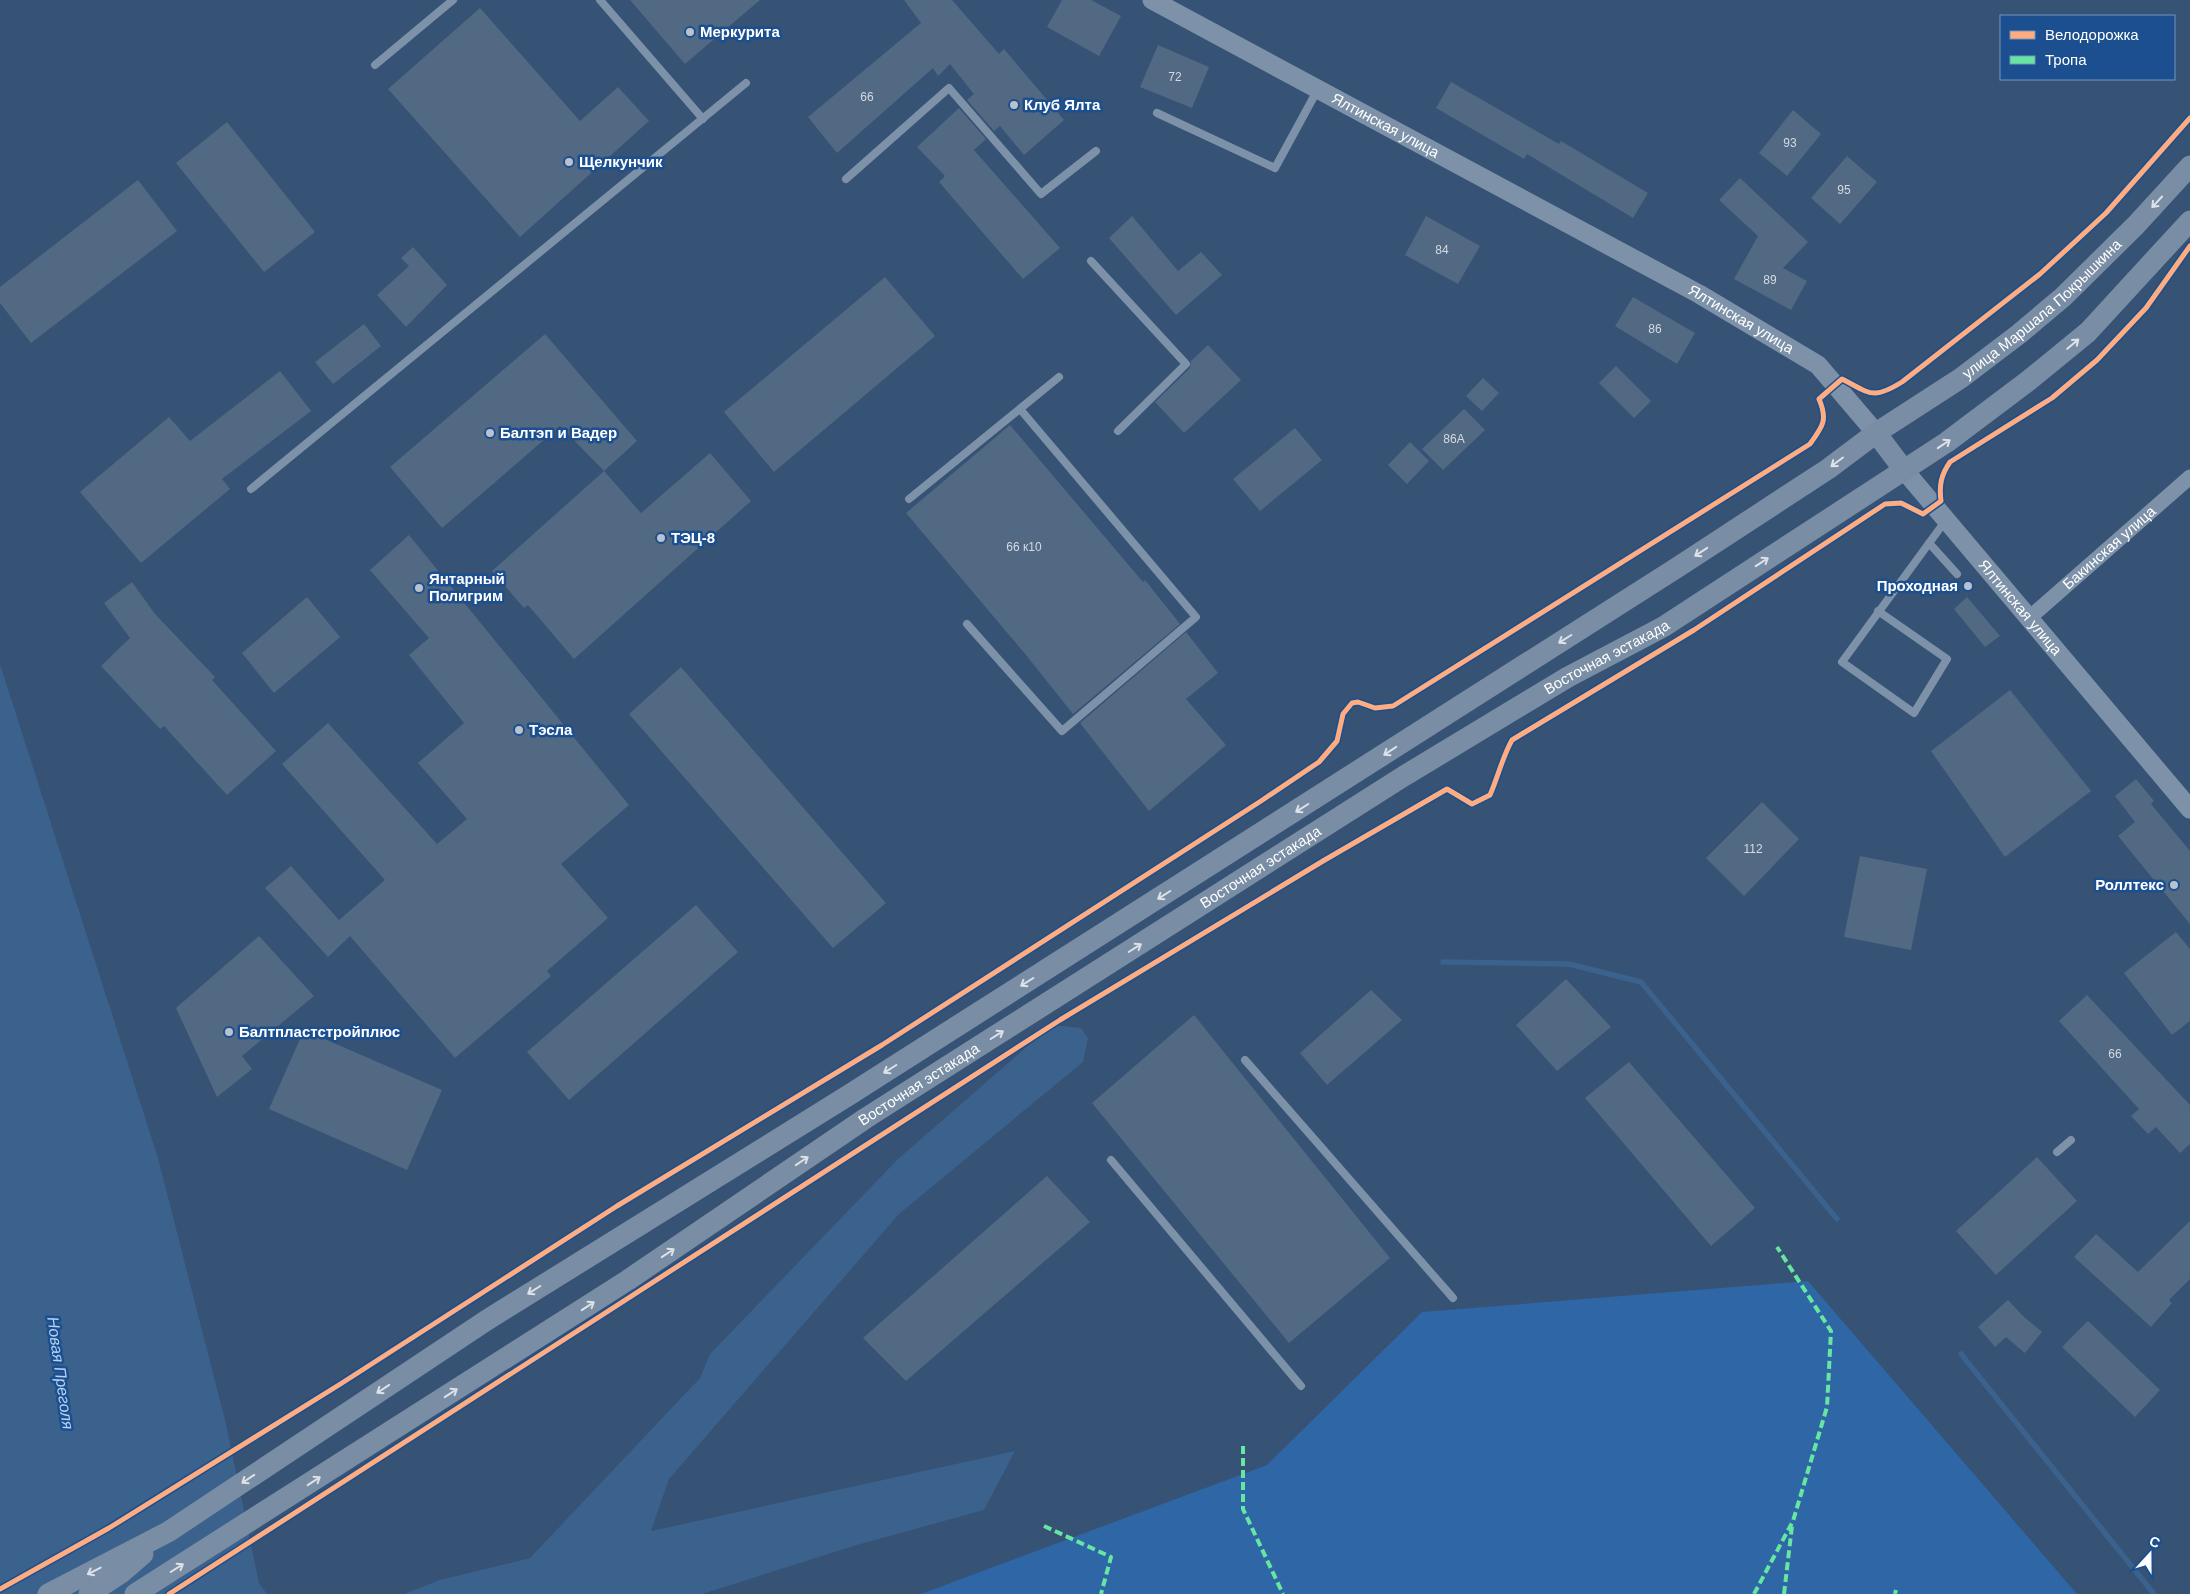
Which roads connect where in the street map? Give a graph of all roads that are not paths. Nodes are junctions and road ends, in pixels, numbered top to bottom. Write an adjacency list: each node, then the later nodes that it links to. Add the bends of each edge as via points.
1 (453, 0): 4 (lane)
2 (600, 0): 8 (lane)
3 (1152, 0): 6 (street, Ялтинская улица)
4 (375, 65)
5 (746, 83): 8 (lane)
6 (1318, 88): 7 (lane, via 1275,168); 17 (street, Ялтинская улица, via 1699,294 1818,365)
7 (1158, 113)
8 (703, 118): 20 (lane)
9 (1096, 151): 11 (lane, via 1041,194 949,88)
10 (2190, 166): 17 (main road, улица Маршала Покрышкина, one-way to 17, via 2063,297 1969,372)
11 (846, 179)
12 (2190, 221): 18 (main road, one-way to 12, via 1947,442 2088,332)
13 (1090, 260): 16 (lane, via 1186,364)
14 (1059, 377): 15 (lane)
15 (1020, 409): 21 (lane); 27 (lane, via 1196,616 1062,731)
16 (1118, 431)
17 (1876, 433): 18 (main road, Ялтинская улица); 35 (main road, Восточная эстакада, one-way to 35, via 1828,469 1678,568 858,1089 487,1320)
18 (1904, 470): 22 (street, Ялтинская улица); 38 (main road, Восточная эстакада, one-way to 18, via 628,1280 866,1118 1396,781 1568,677 1663,627)
19 (2190, 477): 26 (street, Бакинская улица)
20 (251, 489)
21 (909, 499)
22 (1946, 520): 23 (lane); 26 (street, Ялтинская улица)
23 (1928, 543): 24 (lane); 25 (lane)
24 (1957, 574)
25 (1878, 611): 25 (lane, via 1842,662 1914,713 1947,659)
26 (2028, 619): 28 (street, Ялтинская улица)
27 (968, 624)
28 (2190, 809)
29 (1245, 1060): 33 (lane)
30 (2071, 1140): 31 (lane)
31 (2057, 1152)
32 (1111, 1160): 34 (lane)
33 (1453, 1298)
34 (1301, 1386)
35 (168, 1532): 36 (main road, one-way to 36); 37 (main road, via 121,1573)
36 (48, 1594)
37 (89, 1594)
38 (136, 1594)

